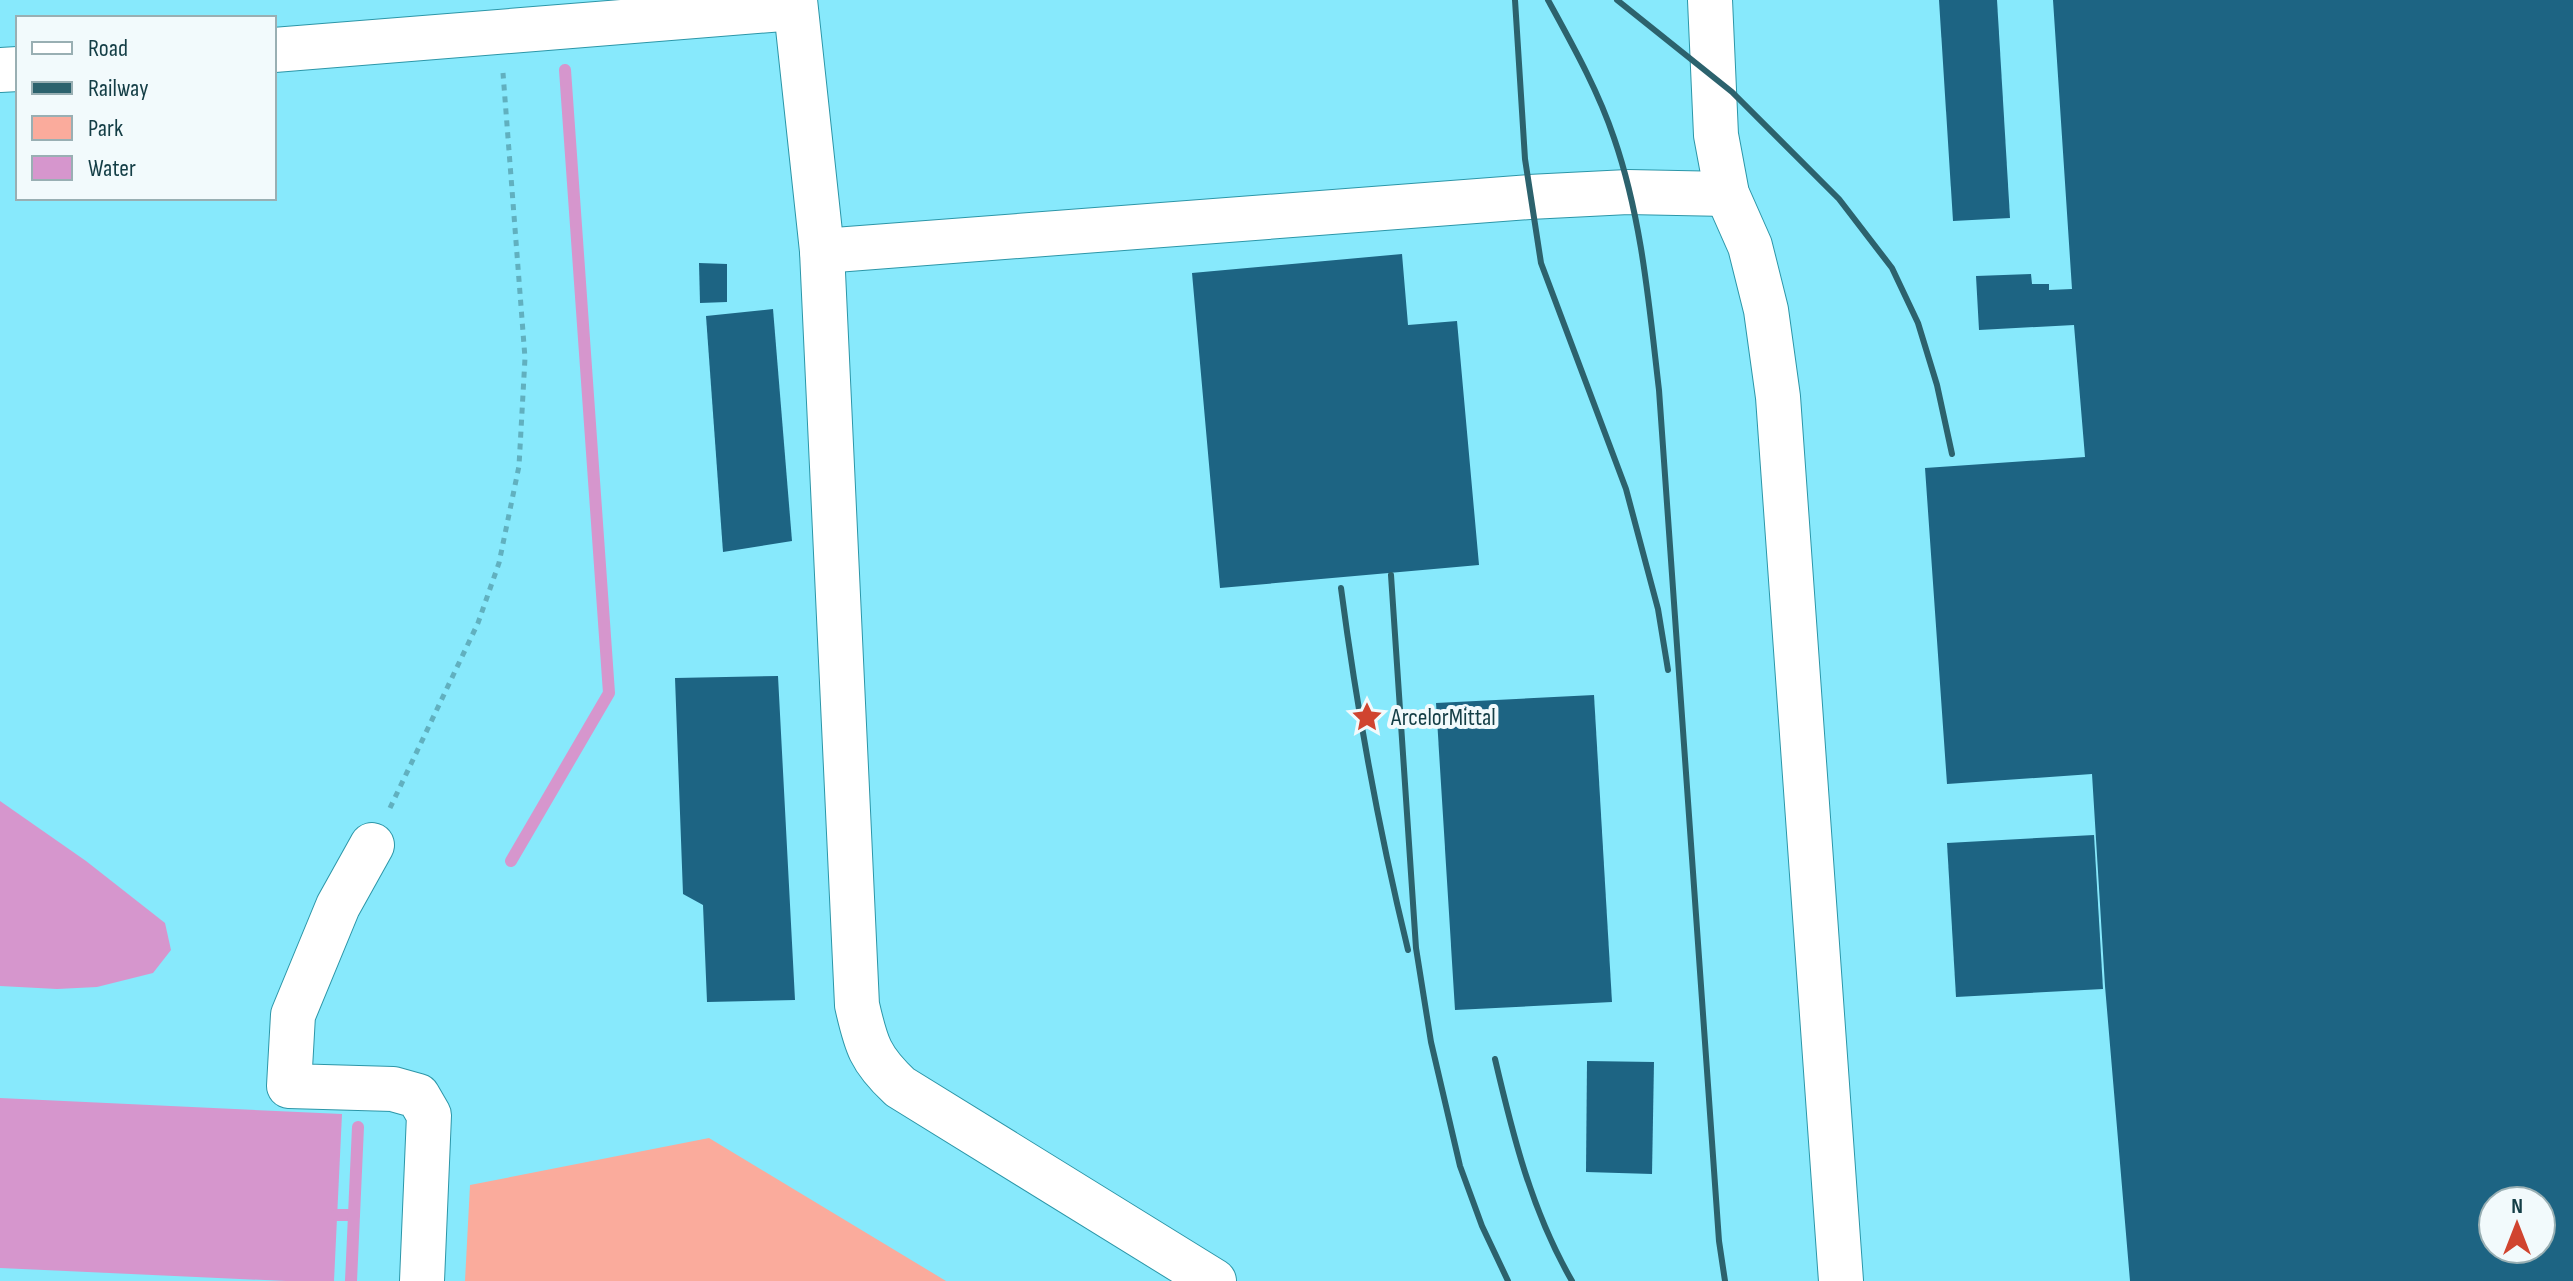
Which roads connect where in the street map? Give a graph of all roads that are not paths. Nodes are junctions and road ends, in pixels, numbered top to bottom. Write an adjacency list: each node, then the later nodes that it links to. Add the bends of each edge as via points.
1 (1710, 0): 4 (lane, via 1716,135)
2 (795, 4): 3 (lane); 5 (lane)
3 (276, 50)
4 (1727, 194): 5 (lane, via 1529,197); 9 (lane, via 1760,285 1778,397)
5 (822, 251): 8 (lane, via 857,1005 865,1042 880,1069 900,1087)
6 (372, 845): 7 (lane, via 338,906 293,1015 289,1086 393,1089 418,1096 429,1115)
7 (422, 1281)
8 (1214, 1281)
9 (1841, 1281)

